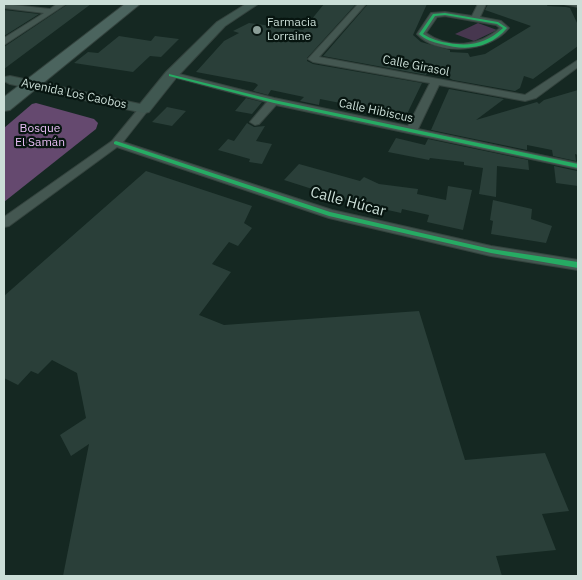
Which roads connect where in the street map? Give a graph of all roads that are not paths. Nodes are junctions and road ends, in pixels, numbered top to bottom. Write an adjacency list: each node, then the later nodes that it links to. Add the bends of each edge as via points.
1 (62, 4): 10 (street)
2 (115, 4): 14 (highway)
3 (133, 4): 14 (highway)
4 (253, 4): 15 (street, via 221,24)
5 (362, 4): 17 (street, Calle Girasol, via 312,59)
6 (482, 4): 11 (street)
7 (568, 4): 9 (street)
8 (4, 6): 10 (street)
9 (578, 6)
10 (51, 11): 12 (street)
11 (475, 19): 11 (street, via 434,15 421,34 426,40 466,47 476,46 505,28 498,23)
12 (5, 41)
13 (578, 63): 17 (street, Calle Girasol, via 525,98)
14 (30, 72): 16 (highway); 19 (highway); 20 (street, Avenida Los Caobos)
15 (171, 75): 18 (street, Calle Hibiscus); 20 (street)
16 (6, 82)
17 (436, 82): 22 (street)
18 (274, 101): 21 (street); 22 (street, Calle Hibiscus)
19 (4, 106)
20 (144, 109): 23 (street)
21 (255, 122)
22 (412, 130): 24 (street, Calle Hibiscus)
23 (116, 142): 25 (street); 26 (street, Calle Húcar, via 329,214 491,251)
24 (578, 166)
25 (4, 224)
26 (578, 265)

